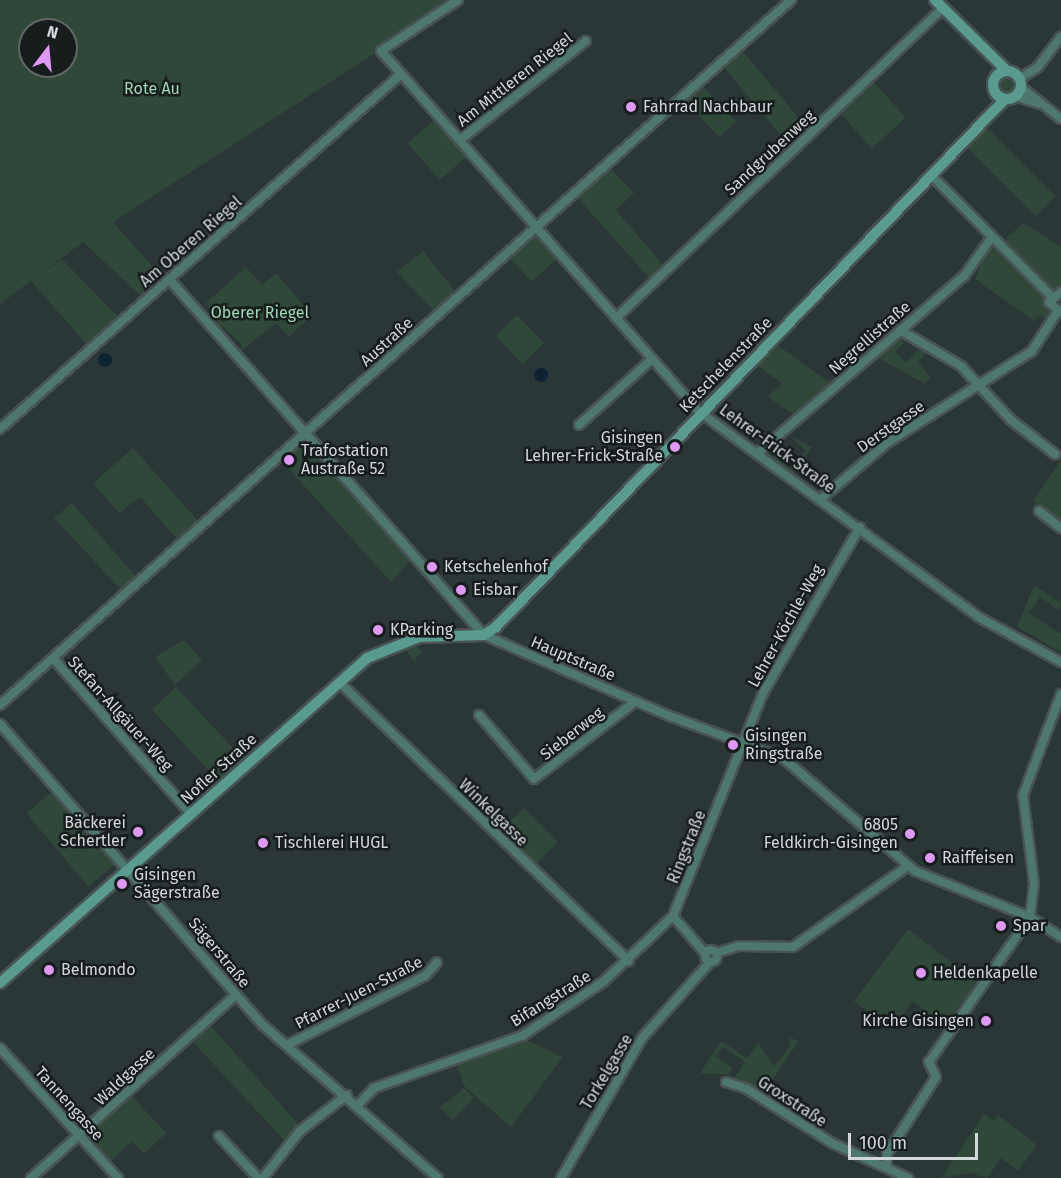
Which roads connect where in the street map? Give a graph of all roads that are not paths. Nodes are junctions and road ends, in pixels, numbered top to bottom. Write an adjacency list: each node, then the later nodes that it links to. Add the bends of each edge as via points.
1 (458, 0): 8 (street, Lehrer-Frick-Straße, via 381,51)
2 (791, 0): 14 (street, Austraße)
3 (939, 4): 6 (main road); 20 (street, Sandgrubenweg)
4 (1061, 37): 10 (street, Ketschelenstraße, via 1038,67)
5 (586, 41): 12 (street, Am Mittleren Riegel)
6 (984, 50): 7 (main road); 9 (main road)
7 (1006, 71): 9 (main road); 10 (main road)
8 (400, 75): 12 (street, Lehrer-Frick-Straße); 16 (street, Am Oberen Riegel)
9 (996, 76): 10 (main road)
10 (1011, 91): 11 (street); 13 (main road, Ketschelenstraße)
11 (1061, 119)
12 (460, 140): 14 (street, Lehrer-Frick-Straße)
13 (931, 175): 15 (street); 24 (main road, Ketschelenstraße)
14 (536, 228): 20 (street, Lehrer-Frick-Straße); 27 (street, Austraße)
15 (992, 237): 18 (street); 21 (street, Negrellistraße, via 964,276)
16 (169, 279): 26 (street, Am Oberen Riegel); 27 (street, Hauptstraße)
17 (1061, 292): 18 (street)
18 (1051, 296): 19 (street)
19 (1059, 312): 23 (street, Derstgasse, via 1032,351)
20 (616, 318): 22 (street, Lehrer-Frick-Straße)
21 (900, 330): 23 (street); 28 (street, Negrellistraße)
22 (652, 359): 24 (street, Lehrer-Frick-Straße); 25 (street)
23 (978, 382): 29 (street, via 1011,420); 30 (street, Derstgasse, via 887,443)
24 (701, 412): 28 (street, Lehrer-Frick-Straße); 34 (main road, Ketschelenstraße)
25 (579, 425)
26 (0, 429)
27 (305, 433): 34 (street, Hauptstraße); 35 (street, Austraße)
28 (758, 453): 30 (street, Lehrer-Frick-Straße)
29 (1055, 454)
30 (822, 498): 32 (street, Lehrer-Frick-Straße)
31 (1039, 511): 33 (street)
32 (860, 527): 36 (street, Lehrer-Frick-Straße, via 982,619); 43 (street, Lehrer-Köchle-Weg, via 763,693)
33 (1061, 528)
34 (484, 635): 37 (main road, Nofler Straße, via 408,640 367,658); 39 (street, Hauptstraße)
35 (53, 658): 40 (street, Austraße); 44 (street, Stefan-Allgäuer-Weg)
36 (1061, 662)
37 (340, 683): 44 (main road, Nofler Straße); 52 (street, Winkelgasse)
38 (1061, 694): 48 (street, via 1023,795 1034,883)
39 (636, 701): 41 (street, Sieberweg, via 534,778); 43 (street, Hauptstraße)
40 (0, 705)
41 (479, 715)
42 (0, 724): 46 (street, Sägerstraße)
43 (744, 743): 45 (street, Hauptstraße, via 792,764); 47 (street, Ringstraße)
44 (191, 814): 46 (main road, Nofler Straße)
45 (908, 866): 48 (street, Hauptstraße); 51 (street, via 793,947 739,946)
46 (129, 868): 55 (main road, Nofler Straße); 56 (street, Sägerstraße)
47 (673, 916): 50 (street); 52 (street, Bifangstraße)
48 (1030, 917): 49 (street, Hauptstraße); 64 (street, via 929,1062 936,1077 887,1154)
49 (1061, 937)
50 (705, 953): 51 (street); 54 (street)
51 (716, 953): 54 (street)
52 (629, 961): 61 (street, Bifangstraße, via 522,1036 374,1088)
53 (437, 962): 57 (street, Pfarrer-Juen-Straße, via 425,976)
54 (710, 962): 70 (street, Torkelgasse, via 642,1038)
55 (0, 983)
56 (236, 995): 57 (street, Sägerstraße); 63 (street, Waldgasse)
57 (287, 1045): 60 (street, Sägerstraße)
58 (0, 1048): 63 (street, Tannengasse)
59 (726, 1082): 64 (street, Groxstraße, via 747,1089 832,1143)
60 (347, 1095): 61 (street, Sägerstraße); 68 (street, via 300,1131)
61 (359, 1104): 69 (street, Sägerstraße)
62 (219, 1136): 67 (street)
63 (80, 1137): 65 (street, Waldgasse); 66 (street, Tannengasse)
64 (887, 1166): 71 (street, Groxstraße)
65 (31, 1178)
66 (117, 1178)
67 (258, 1178)
68 (263, 1178)
69 (438, 1178)
70 (561, 1178)
71 (908, 1178)

